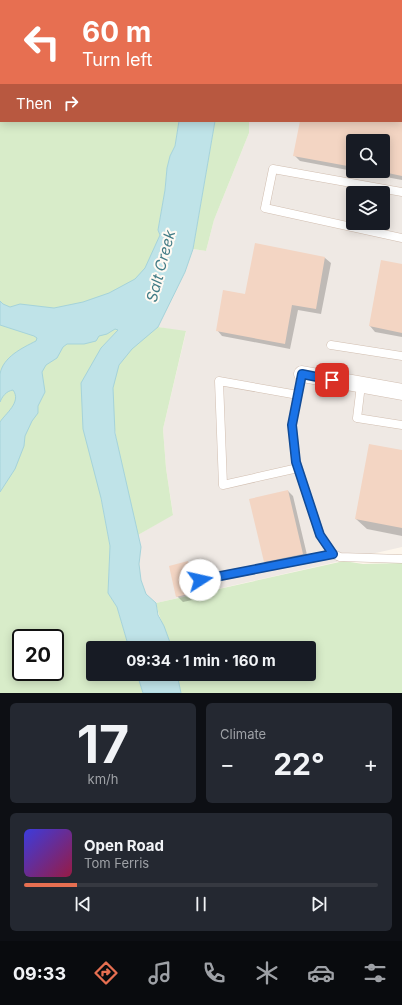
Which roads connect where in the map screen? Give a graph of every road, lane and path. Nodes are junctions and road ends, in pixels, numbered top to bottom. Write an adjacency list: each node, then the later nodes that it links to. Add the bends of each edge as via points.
1 (402, 192): 2 (lane, via 273,169 265,208)
2 (402, 238)
3 (331, 345): 4 (lane)
4 (402, 356)
5 (302, 374): 6 (street); 8 (lane)
6 (361, 385): 7 (street); 9 (lane, via 357,418)
7 (402, 392)
8 (298, 395): 10 (lane, via 292,425); 10 (lane, via 219,381 223,485)
9 (402, 425)
10 (298, 468): 11 (lane, via 320,535)
11 (333, 554): 12 (lane, via 340,557); 13 (lane)
12 (402, 559)
13 (200, 580)

